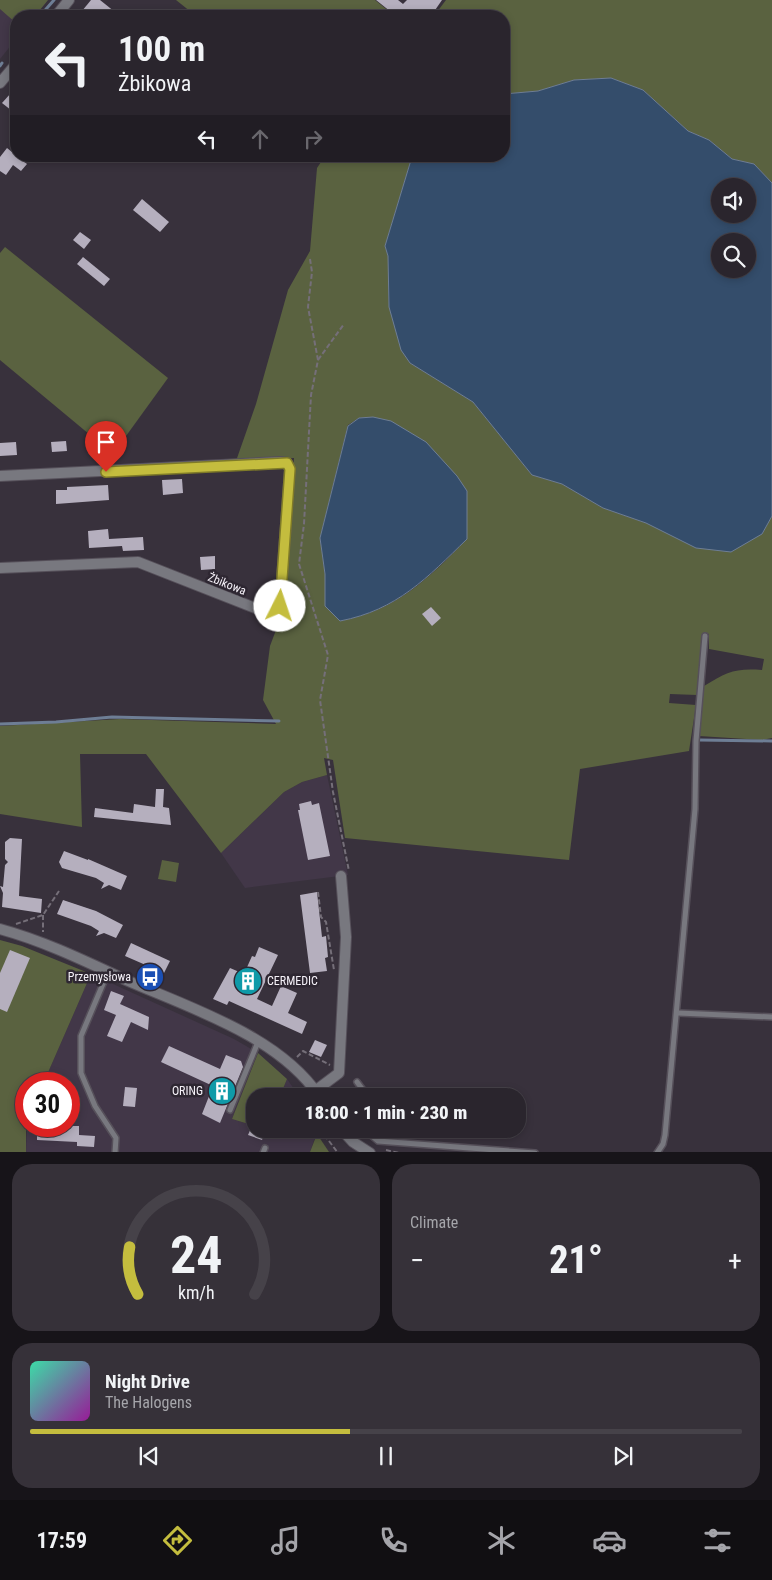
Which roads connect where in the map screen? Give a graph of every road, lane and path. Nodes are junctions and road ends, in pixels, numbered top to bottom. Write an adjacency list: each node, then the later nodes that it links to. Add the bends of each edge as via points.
1 (69, 0): 2 (street)
2 (61, 10)
3 (10, 71): 4 (street)
4 (0, 83)
5 (310, 259): 7 (path, via 312,272 308,307)
6 (344, 324): 7 (path)
7 (318, 360): 11 (path, via 311,395 299,564 328,655 320,707)
8 (0, 476): 9 (street, Żbikowa, via 280,462 287,463 290,469 280,606 273,615 138,562)
9 (0, 568)
10 (705, 636): 20 (lane)
11 (346, 876): 27 (street, via 338,1074)
12 (60, 891): 14 (path)
13 (318, 892): 19 (path)
14 (43, 915): 15 (path); 17 (path)
15 (14, 925)
16 (0, 928): 18 (street, via 42,942)
17 (43, 934)
18 (108, 972): 22 (street); 33 (lane, via 81,1036 81,1073 95,1106 116,1138)
19 (335, 976)
20 (678, 1013): 21 (lane); 37 (lane, via 665,1139)
21 (772, 1018)
22 (258, 1042): 26 (street, via 286,1061); 29 (lane)
23 (295, 1059): 24 (path, via 302,1051)
24 (333, 1067)
25 (357, 1082): 28 (lane)
26 (311, 1088)
27 (323, 1088)
28 (362, 1088)
29 (230, 1110)
30 (327, 1138): 34 (path)
31 (349, 1138): 35 (street)
32 (374, 1138): 36 (lane, via 378,1141)
33 (114, 1152)
34 (338, 1152)
35 (370, 1152)
36 (535, 1152)
37 (657, 1152)

